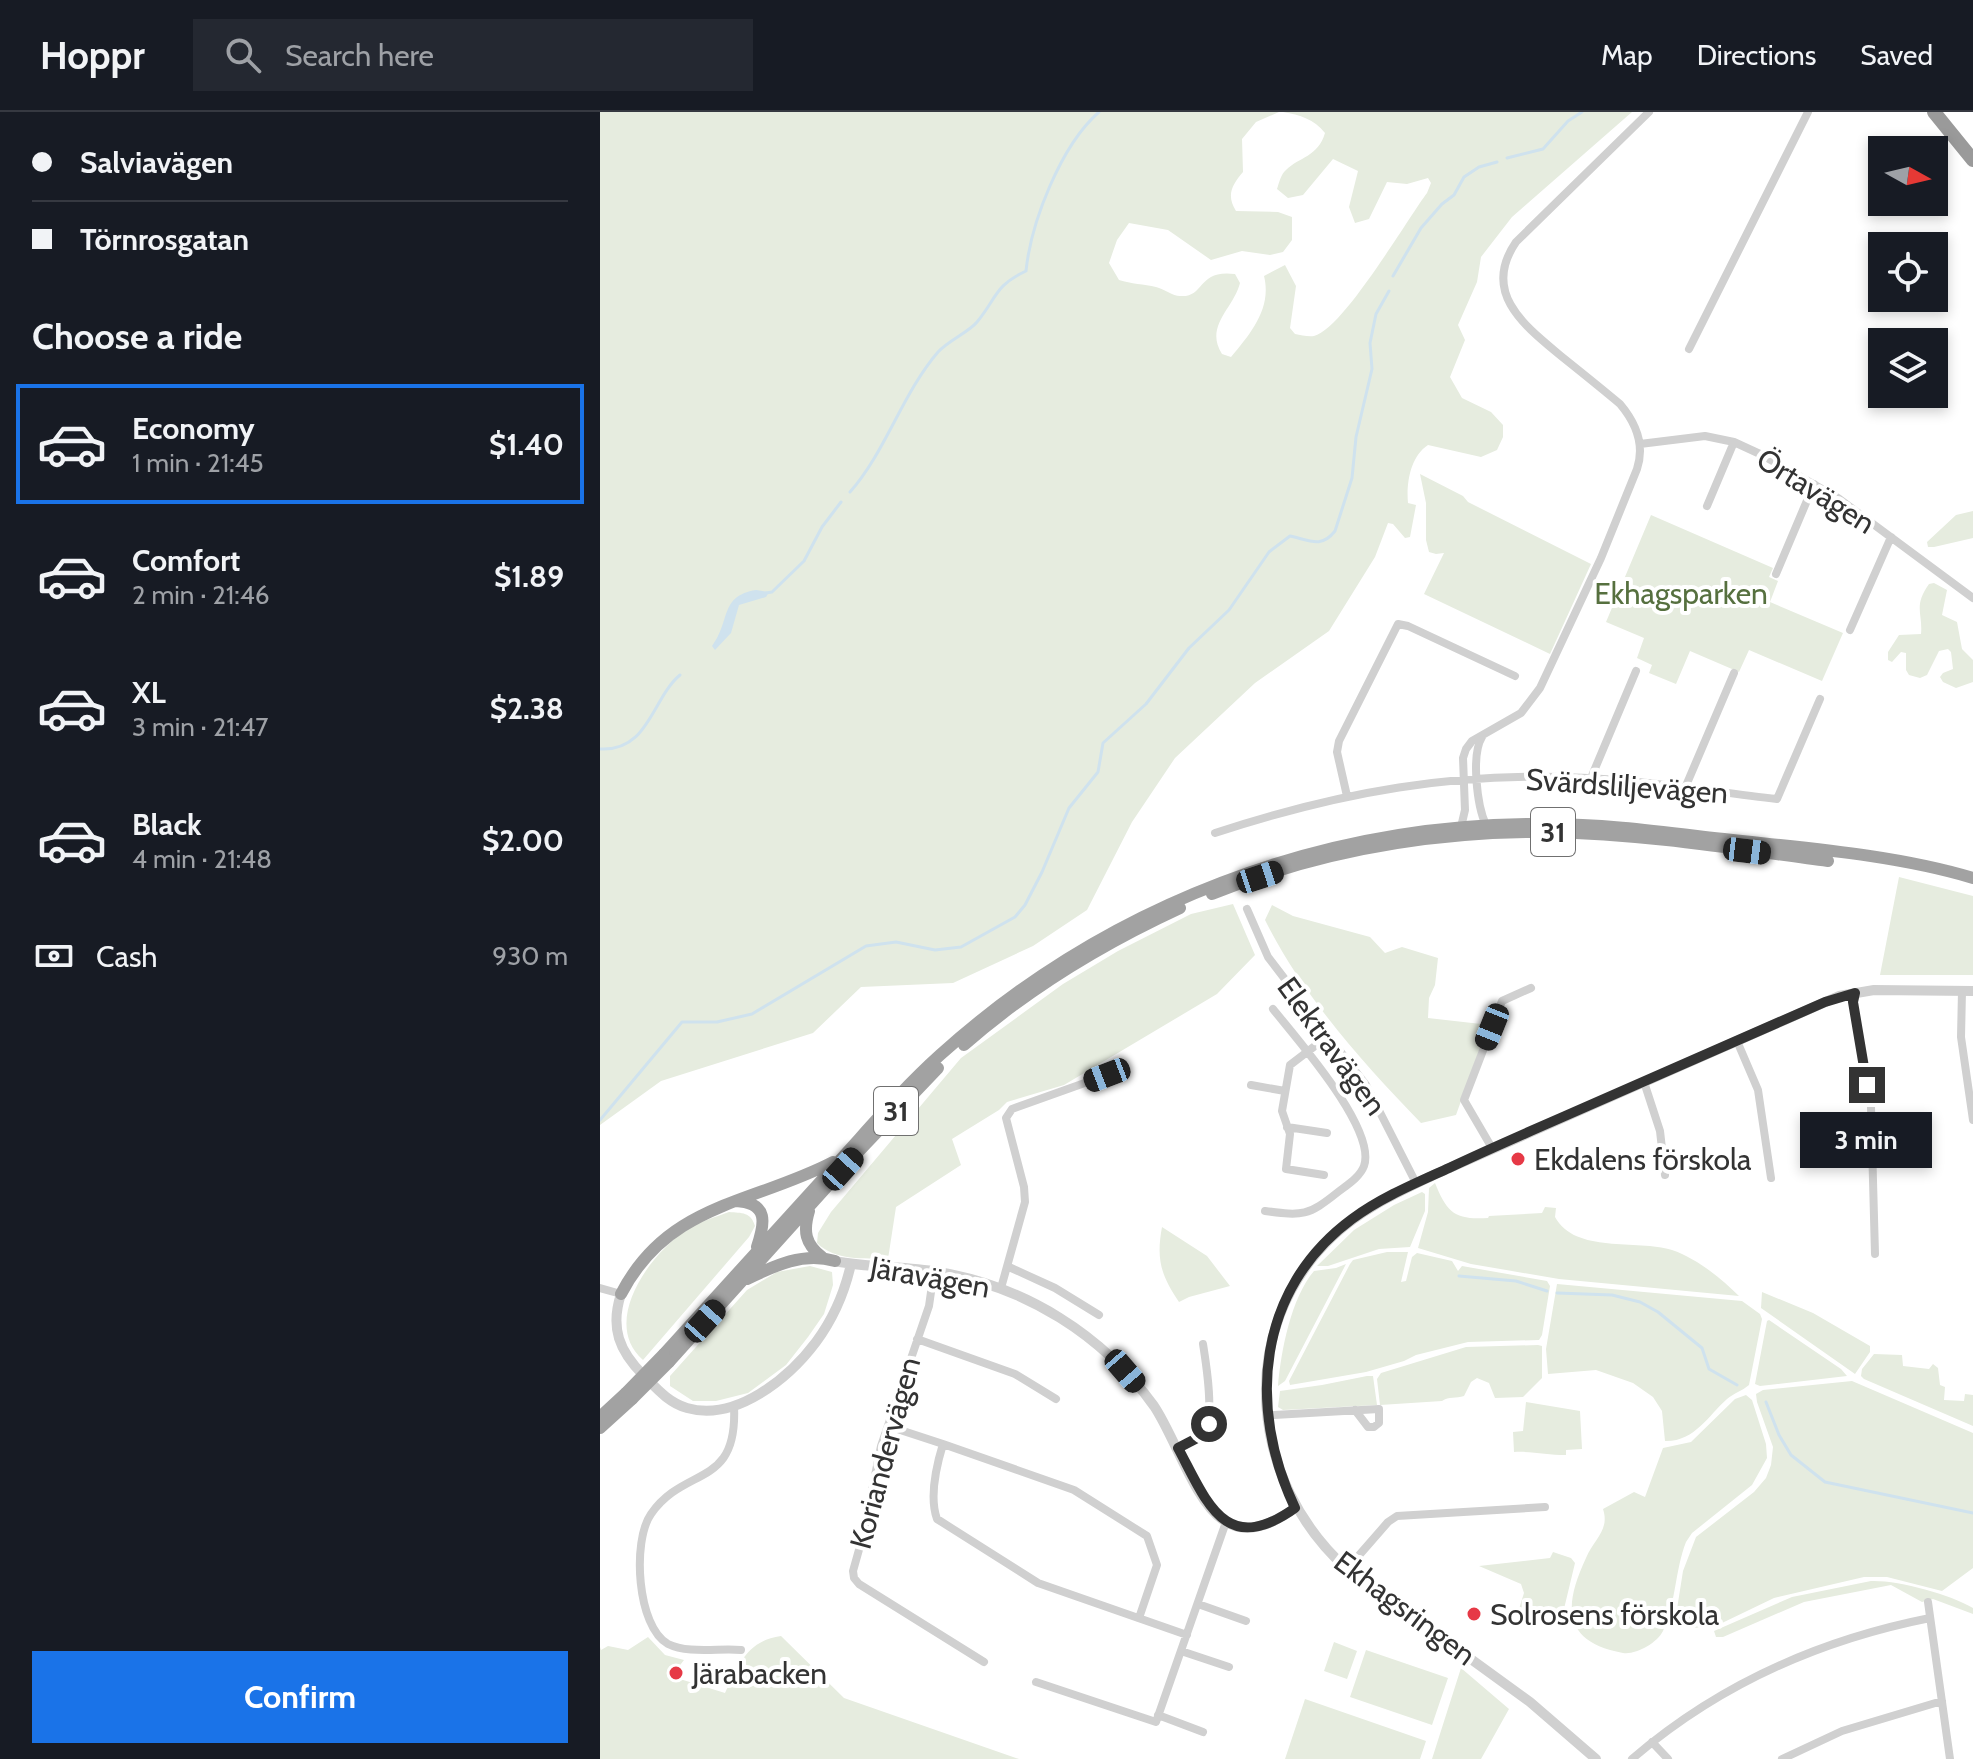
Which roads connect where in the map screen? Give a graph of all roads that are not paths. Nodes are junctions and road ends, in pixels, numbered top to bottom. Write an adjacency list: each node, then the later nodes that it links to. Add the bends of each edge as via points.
1 (1649, 112): 7 (street, via 1516,242 1504,275 1514,312 1620,404 1631,417)
2 (1808, 112): 5 (street)
3 (1934, 112): 4 (highway)
4 (1973, 160)
5 (1689, 349)
6 (1734, 442): 7 (street, Örtavägen, via 1705,436); 8 (street, Örtavägen); 9 (street)
7 (1640, 444): 18 (street, via 1637,469 1548,673 1521,713)
8 (1814, 484): 10 (street, Örtavägen); 11 (street)
9 (1707, 506)
10 (1891, 537): 12 (street, Örtavägen); 13 (street)
11 (1776, 574)
12 (1973, 598)
13 (1850, 630)
14 (1636, 671): 19 (street)
15 (1734, 673): 22 (street)
16 (1515, 676): 23 (street, via 1398,624 1339,741)
17 (1820, 699): 22 (street, Svärdsliljevägen, via 1777,799)
18 (1485, 734): 20 (street, via 1477,748); 21 (street, via 1466,749)
19 (1591, 778): 20 (street, Svärdsliljevägen); 22 (street, Svärdsliljevägen)
20 (1477, 779): 21 (street, Svärdsliljevägen); 24 (street)
21 (1464, 780): 23 (street, Svärdsliljevägen); 25 (street)
22 (1685, 788)
23 (1347, 796): 26 (street, Svärdsliljevägen)
24 (1486, 825): 25 (highway, 31); 27 (highway, via 1635,829 1884,859)
25 (1461, 827): 45 (highway, 31, via 1380,837 1278,862 1196,892 1100,938 970,1029 904,1089)
26 (1215, 833)
27 (1973, 878)
28 (1973, 886): 51 (highway, 31, via 1883,867 1549,832 1432,838 1310,862 1179,908 1033,990 936,1070)
29 (1247, 909): 34 (street, Elektravägen, via 1268,957)
30 (1531, 988): 44 (street, via 1502,1001 1464,1100)
31 (1967, 991): 32 (street, Ekhagsringen); 41 (street, via 1961,1037)
32 (1855, 993): 35 (street, Ekhagsringen); 54 (street, via 1871,1107)
33 (1273, 1009): 36 (street)
34 (1328, 1036): 36 (street); 49 (street, Elektravägen, via 1366,1085)
35 (1737, 1041): 38 (street, Ekhagsringen); 48 (street, via 1758,1090)
36 (1306, 1052): 40 (street, via 1290,1065); 52 (street, via 1346,1105 1364,1143 1363,1167 1312,1212)
37 (1107, 1075): 58 (street, via 1007,1114 1025,1202)
38 (1644, 1082): 44 (street, Ekhagsringen); 47 (street, via 1660,1131)
39 (1251, 1085): 40 (street)
40 (1285, 1091): 42 (street, via 1282,1117)
41 (1973, 1120)
42 (1287, 1127): 43 (street); 46 (street, via 1286,1169)
43 (1327, 1133)
44 (1492, 1148): 49 (street, Ekhagsringen)
45 (843, 1157): 50 (highway); 53 (highway, 31)
46 (1324, 1175)
47 (1665, 1175)
48 (1771, 1178)
49 (1416, 1183): 72 (street, Ekhagsringen, via 1351,1220 1329,1239 1294,1285 1272,1342)
50 (733, 1201): 53 (highway, via 748,1203 763,1215); 63 (highway, via 665,1237)
51 (811, 1205): 55 (highway, via 806,1236); 60 (highway, 31)
52 (1265, 1211)
53 (755, 1254): 67 (highway, 31)
54 (1875, 1254)
55 (822, 1257): 56 (highway); 60 (highway, via 788,1261)
56 (835, 1261): 57 (street, Järavägen)
57 (851, 1264): 59 (street, Järavägen); 70 (street, via 817,1341 787,1373)
58 (1009, 1267): 62 (street); 64 (street)
59 (934, 1271): 62 (street, Järavägen); 65 (street, Koriandervägen)
60 (742, 1281): 67 (highway, 31)
61 (600, 1288): 63 (street)
62 (1001, 1288): 77 (street, Järavägen, via 1060,1317 1100,1346 1154,1408)
63 (621, 1294): 70 (street, via 615,1322 622,1351 664,1396 699,1410)
64 (1099, 1315)
65 (917, 1339): 69 (street, via 1015,1374); 74 (street, Koriandervägen)
66 (1203, 1344): 77 (street, via 1209,1424 1203,1435)
67 (666, 1358): 68 (highway, 31, bridge)
68 (629, 1396): 73 (highway, 31); 75 (highway, 31)
69 (1056, 1399)
70 (734, 1406): 88 (street, via 728,1452 655,1508 642,1529 639,1557 646,1612 659,1637 682,1648)
71 (1355, 1410): 72 (street)
72 (1267, 1416): 79 (street, Ekhagsringen, via 1272,1449)
73 (600, 1417)
74 (888, 1426): 76 (street); 90 (street, Koriandervägen, via 854,1578)
75 (600, 1428)
76 (943, 1444): 84 (street, via 932,1507 937,1519 1038,1583); 84 (street, via 1074,1490 1147,1536 1157,1565)
77 (1178, 1448): 80 (street, Järavägen, via 1207,1505)
78 (1545, 1507): 81 (street, via 1397,1516)
79 (1295, 1508): 80 (street, via 1255,1527); 81 (street, Ekhagsringen)
80 (1226, 1522): 83 (street)
81 (1347, 1569): 97 (street, Ekhagsringen, via 1530,1702)
82 (1928, 1602): 85 (street)
83 (1198, 1604): 86 (street); 87 (street)
84 (1139, 1618): 87 (street)
85 (1930, 1618): 93 (street); 96 (street, via 1802,1655 1715,1697)
86 (1246, 1621)
87 (1187, 1635): 89 (street)
88 (741, 1650)
89 (1181, 1651): 91 (street); 94 (street)
90 (984, 1662)
91 (1229, 1667)
92 (1036, 1682): 94 (street, via 1156,1722)
93 (1942, 1701): 100 (street, via 1842,1731); 101 (street)
94 (1158, 1715): 95 (street)
95 (1203, 1732)
96 (1652, 1742): 98 (street); 99 (street)
97 (1596, 1759)
98 (1632, 1759)
99 (1668, 1759)
100 (1782, 1759)
101 (1950, 1759)

